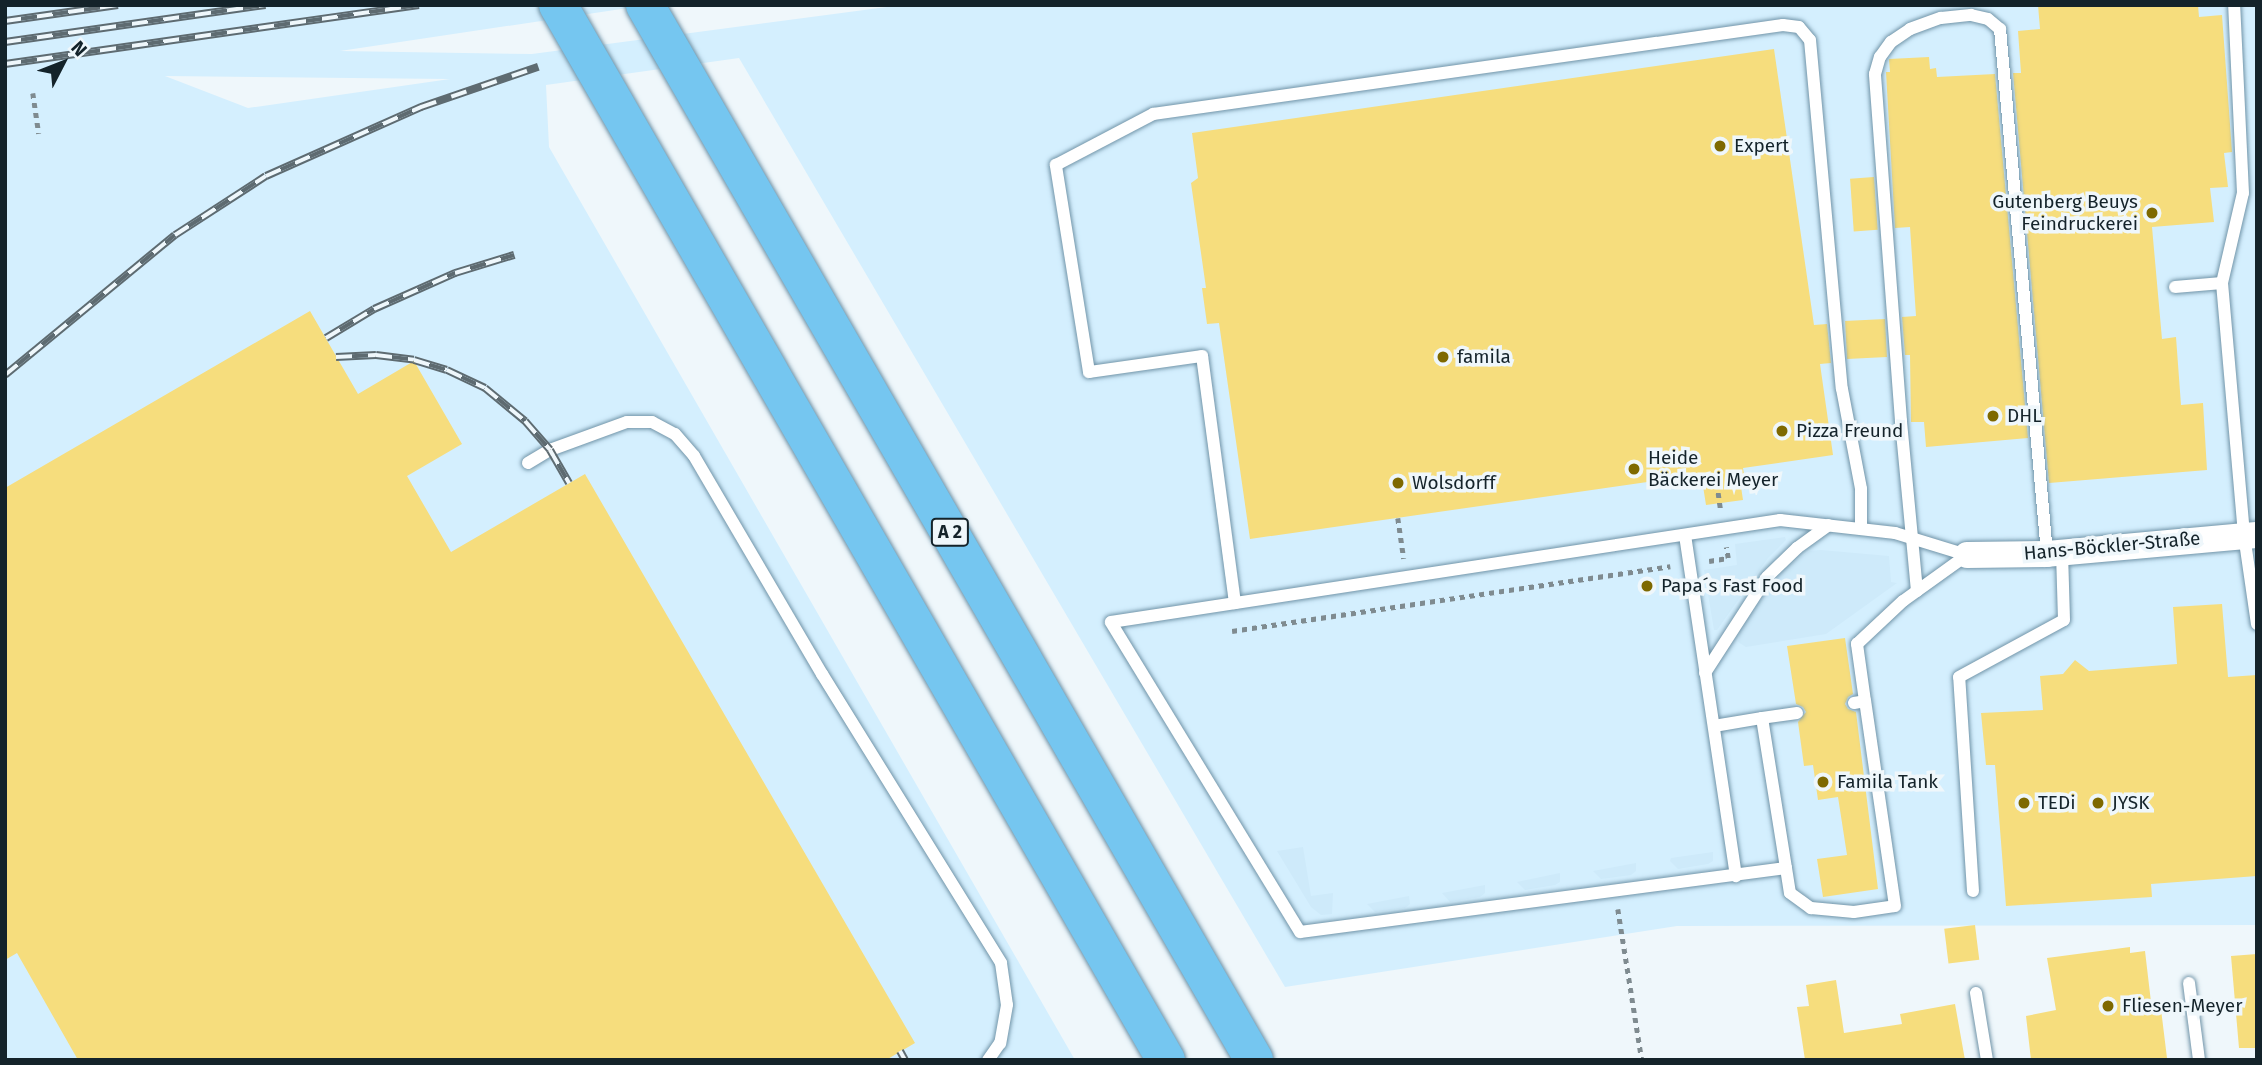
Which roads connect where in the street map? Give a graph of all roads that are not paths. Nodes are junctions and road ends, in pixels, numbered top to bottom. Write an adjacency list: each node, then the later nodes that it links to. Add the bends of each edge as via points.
1 (558, 5): 27 (highway)
2 (645, 5): 28 (highway, A 2)
3 (2234, 5): 4 (lane, via 2243,192)
4 (2222, 283): 5 (lane); 10 (lane)
5 (2175, 287)
6 (528, 463): 26 (lane, via 562,445 627,422 652,422 675,434 694,456 1001,964 1007,1005 1000,1042)
7 (1829, 525): 8 (lane); 9 (lane, via 1780,520); 17 (lane, via 1767,577)
8 (1861, 529): 11 (lane); 15 (lane, via 1861,489 1843,389 1810,40 1799,27 1783,25 1153,114 1056,165 1089,372 1202,356)
9 (1685, 535): 15 (lane); 17 (lane)
10 (2250, 535): 12 (street, Hans-Böckler-Straße); 16 (lane)
11 (1913, 538): 12 (lane, via 1875,74 1891,42 1910,29 1941,18 1971,15 1988,19 2000,29 2017,241); 13 (lane); 14 (lane)
12 (2055, 552): 13 (street, Hans-Böckler-Straße); 23 (lane, via 2064,620 1959,677)
13 (1967, 555): 14 (lane)
14 (1917, 591): 21 (lane, via 1857,644 1860,702 1895,906 1854,912 1811,908 1790,893)
15 (1235, 603): 22 (lane, via 1111,622 1300,932)
16 (2257, 624)
17 (1705, 673): 20 (lane)
18 (1797, 713): 19 (lane)
19 (1762, 718): 20 (lane); 21 (lane)
20 (1714, 726): 22 (lane)
21 (1786, 868): 22 (lane)
22 (1736, 876)
23 (1973, 891)
24 (2189, 983): 30 (lane)
25 (1976, 993): 29 (lane)
26 (988, 1060)
27 (1166, 1060)
28 (1254, 1060)
29 (1987, 1060)
30 (2199, 1060)

